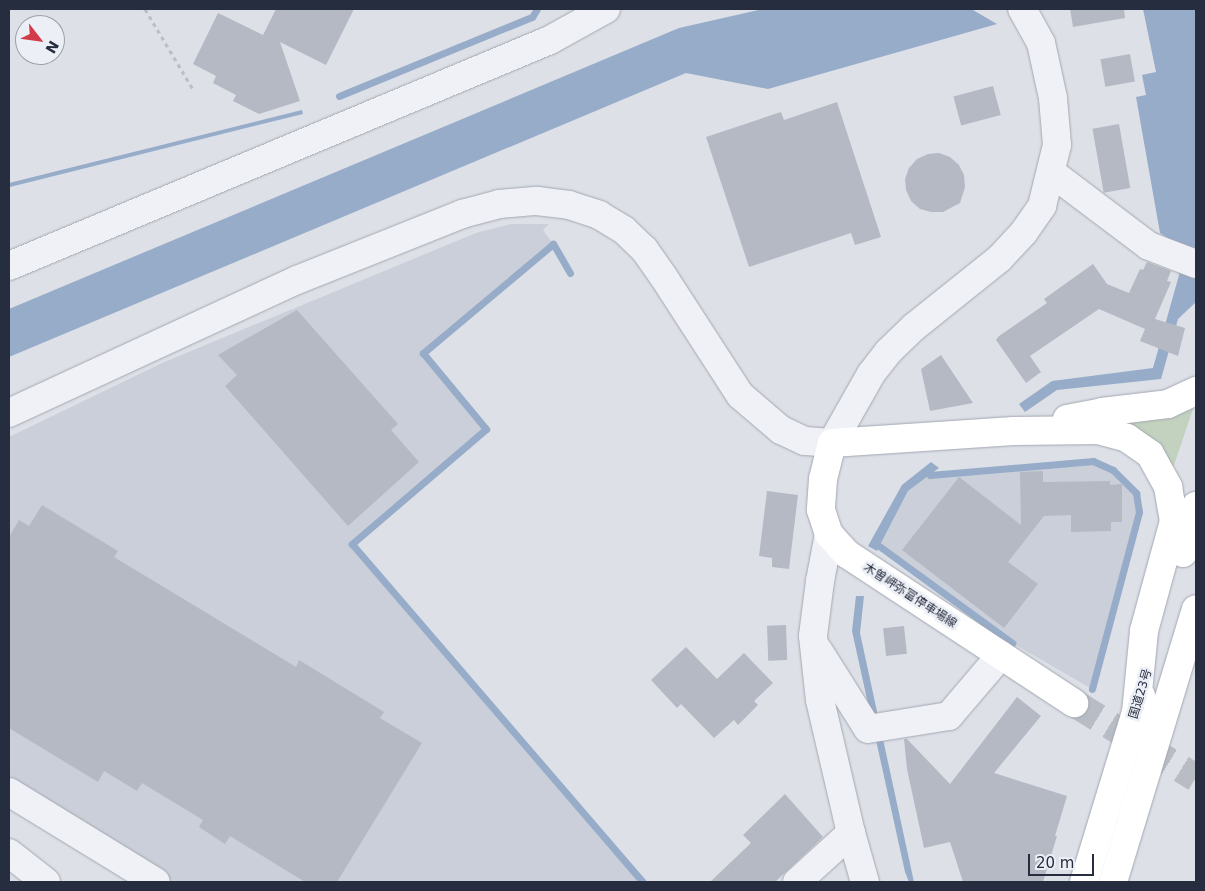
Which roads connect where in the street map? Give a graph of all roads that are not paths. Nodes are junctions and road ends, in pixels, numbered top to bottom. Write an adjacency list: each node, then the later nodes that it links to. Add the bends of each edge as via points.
1 (606, 9): 5 (street, via 550,40)
2 (1022, 9): 3 (street, via 1041,43 1049,70 1057,145)
3 (1052, 173): 4 (street, via 1149,246); 9 (street, via 1042,206 1024,232 999,260 914,327 888,352 871,374)
4 (1186, 260)
5 (9, 266)
6 (1196, 391): 8 (main road, via 1168,404 1102,412)
7 (9, 413): 9 (street, via 296,280 462,214 499,204 537,200 569,205 599,215 624,230 658,269 740,396 781,430 805,441)
8 (1014, 431): 9 (main road); 18 (main road, via 1098,430 1127,438 1150,454 1168,487 1174,521 1144,631)
9 (832, 443): 11 (main road, 木曽岬弥富停車場線, via 823,479 821,510)
10 (1196, 506): 18 (main road, 国道23号)
11 (829, 534): 14 (street, via 820,581); 15 (main road, 木曽岬弥富停車場線, via 847,554 868,569)
12 (1196, 609): 16 (main road)
13 (1196, 632): 16 (main road)
14 (814, 643): 15 (street, via 868,730 949,716); 20 (street, via 820,700)
15 (1001, 655): 17 (main road, 木曽岬弥富停車場線)
16 (1178, 672): 27 (main road)
17 (1074, 703)
18 (1136, 712): 26 (main road, 国道23号)
19 (9, 792): 23 (street)
20 (851, 834): 24 (street); 25 (street)
21 (9, 853): 22 (street)
22 (46, 882)
23 (156, 882)
24 (797, 882)
25 (865, 882)
26 (1084, 882)
27 (1113, 882)

